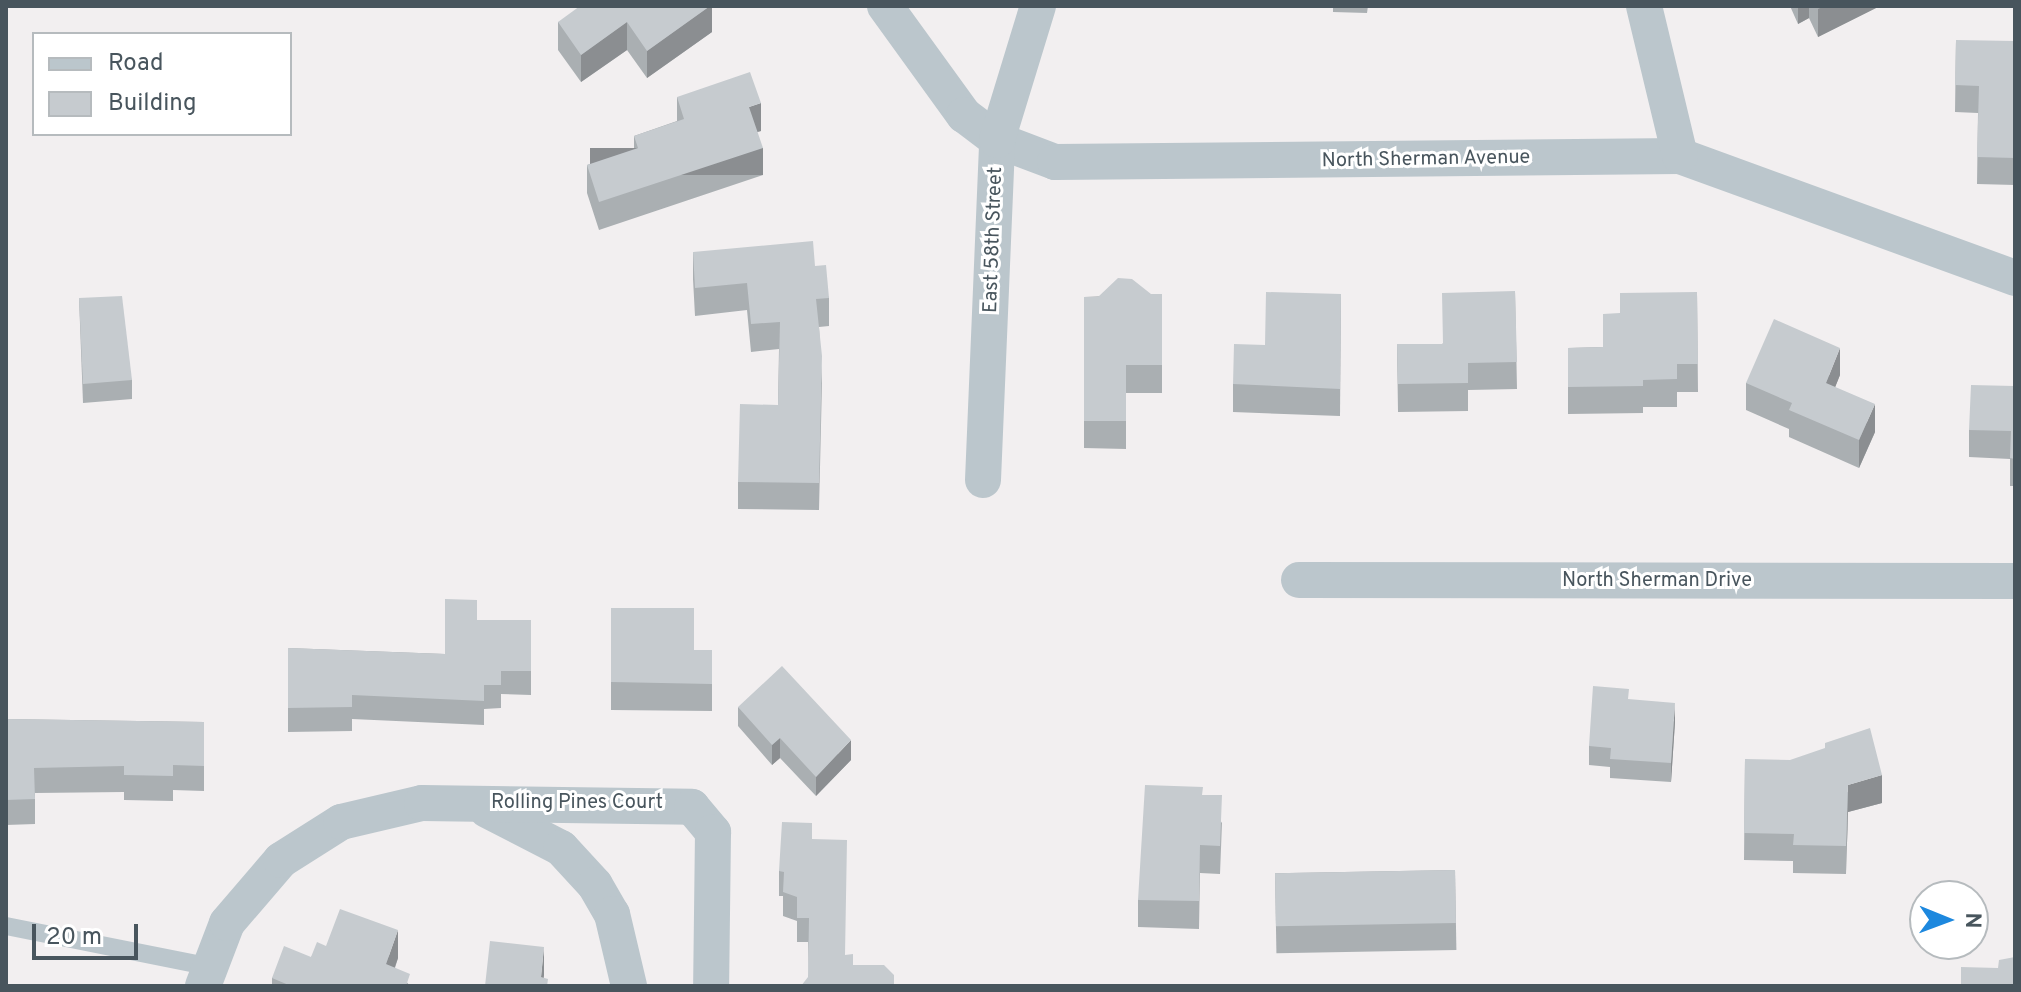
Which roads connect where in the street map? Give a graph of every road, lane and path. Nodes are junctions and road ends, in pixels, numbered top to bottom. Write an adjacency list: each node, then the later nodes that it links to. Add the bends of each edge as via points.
1 (885, 6): 4 (street, North Sherman Avenue, via 948,97)
2 (1038, 6): 4 (street, East 58th Street)
3 (1644, 6): 5 (street)
4 (997, 140): 5 (street, North Sherman Avenue, via 1034,157 1084,166); 7 (street, East 58th Street)
5 (1680, 156): 6 (street, North Sherman Avenue)
6 (2015, 278)
7 (983, 480)
8 (1299, 580): 9 (street, North Sherman Drive)
9 (2015, 581)
10 (466, 803): 12 (street, Rolling Pines Court, via 384,809 341,822 304,842 249,891 227,923); 13 (street, Rolling Pines Court, via 532,829 561,848 595,885 612,914); 14 (street, Rolling Pines Court, via 692,807 713,832)
11 (6, 926): 12 (lane)
12 (205, 976)
13 (629, 986)
14 (711, 986)

